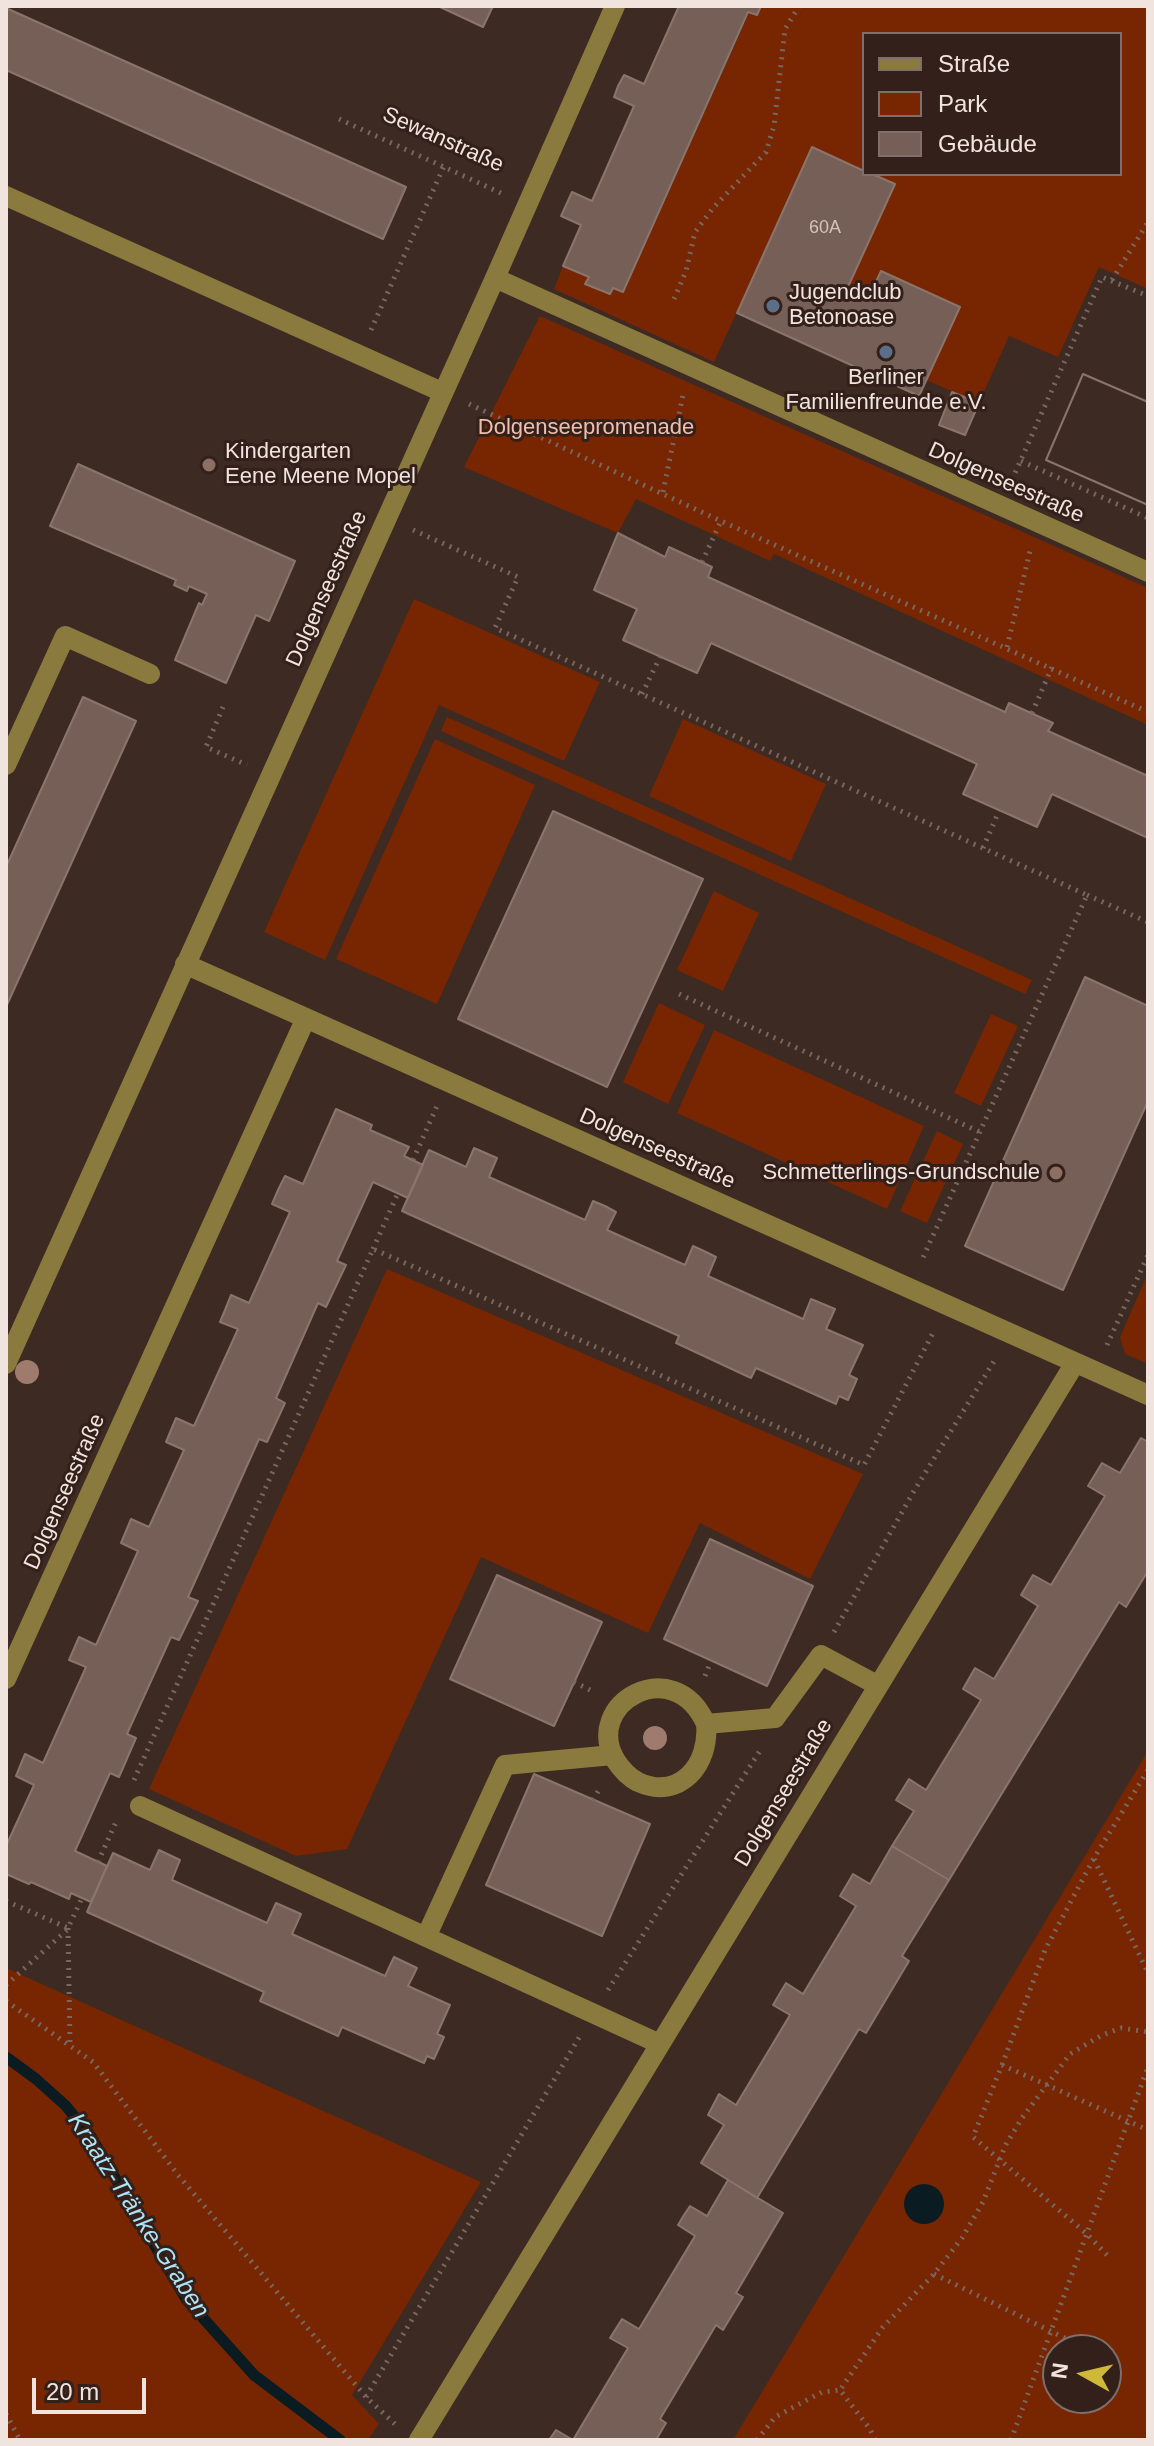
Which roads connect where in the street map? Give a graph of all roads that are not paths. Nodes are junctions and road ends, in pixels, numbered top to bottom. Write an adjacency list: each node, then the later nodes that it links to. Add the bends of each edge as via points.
1 (615, 6): 3 (street, Dolgenseestraße)
2 (6, 196): 4 (street)
3 (495, 278): 4 (street, Dolgenseestraße); 5 (street, Dolgenseestraße)
4 (442, 392): 8 (street, Dolgenseestraße)
5 (1148, 572)
6 (150, 674): 7 (street, via 65,636)
7 (6, 765)
8 (185, 964): 9 (street, Dolgenseestraße); 11 (street, Dolgenseestraße)
9 (306, 1018): 10 (street, Dolgenseestraße); 13 (street, Dolgenseestraße)
10 (1075, 1363): 12 (street, Dolgenseestraße); 14 (street, Dolgenseestraße)
11 (6, 1364)
12 (1148, 1395)
13 (6, 1679)
14 (877, 1685): 15 (street, via 821,1655 775,1718); 19 (street, Dolgenseestraße)
15 (706, 1724): 16 (street, via 706,1750 700,1762 672,1784 642,1783 621,1769); 16 (street, via 693,1702 676,1691 642,1690 614,1716 609,1742)
16 (613, 1755): 18 (street, via 505,1765)
17 (130, 1809): 18 (street)
18 (426, 1937): 19 (street)
19 (660, 2044): 20 (street, Dolgenseestraße)
20 (419, 2440)

